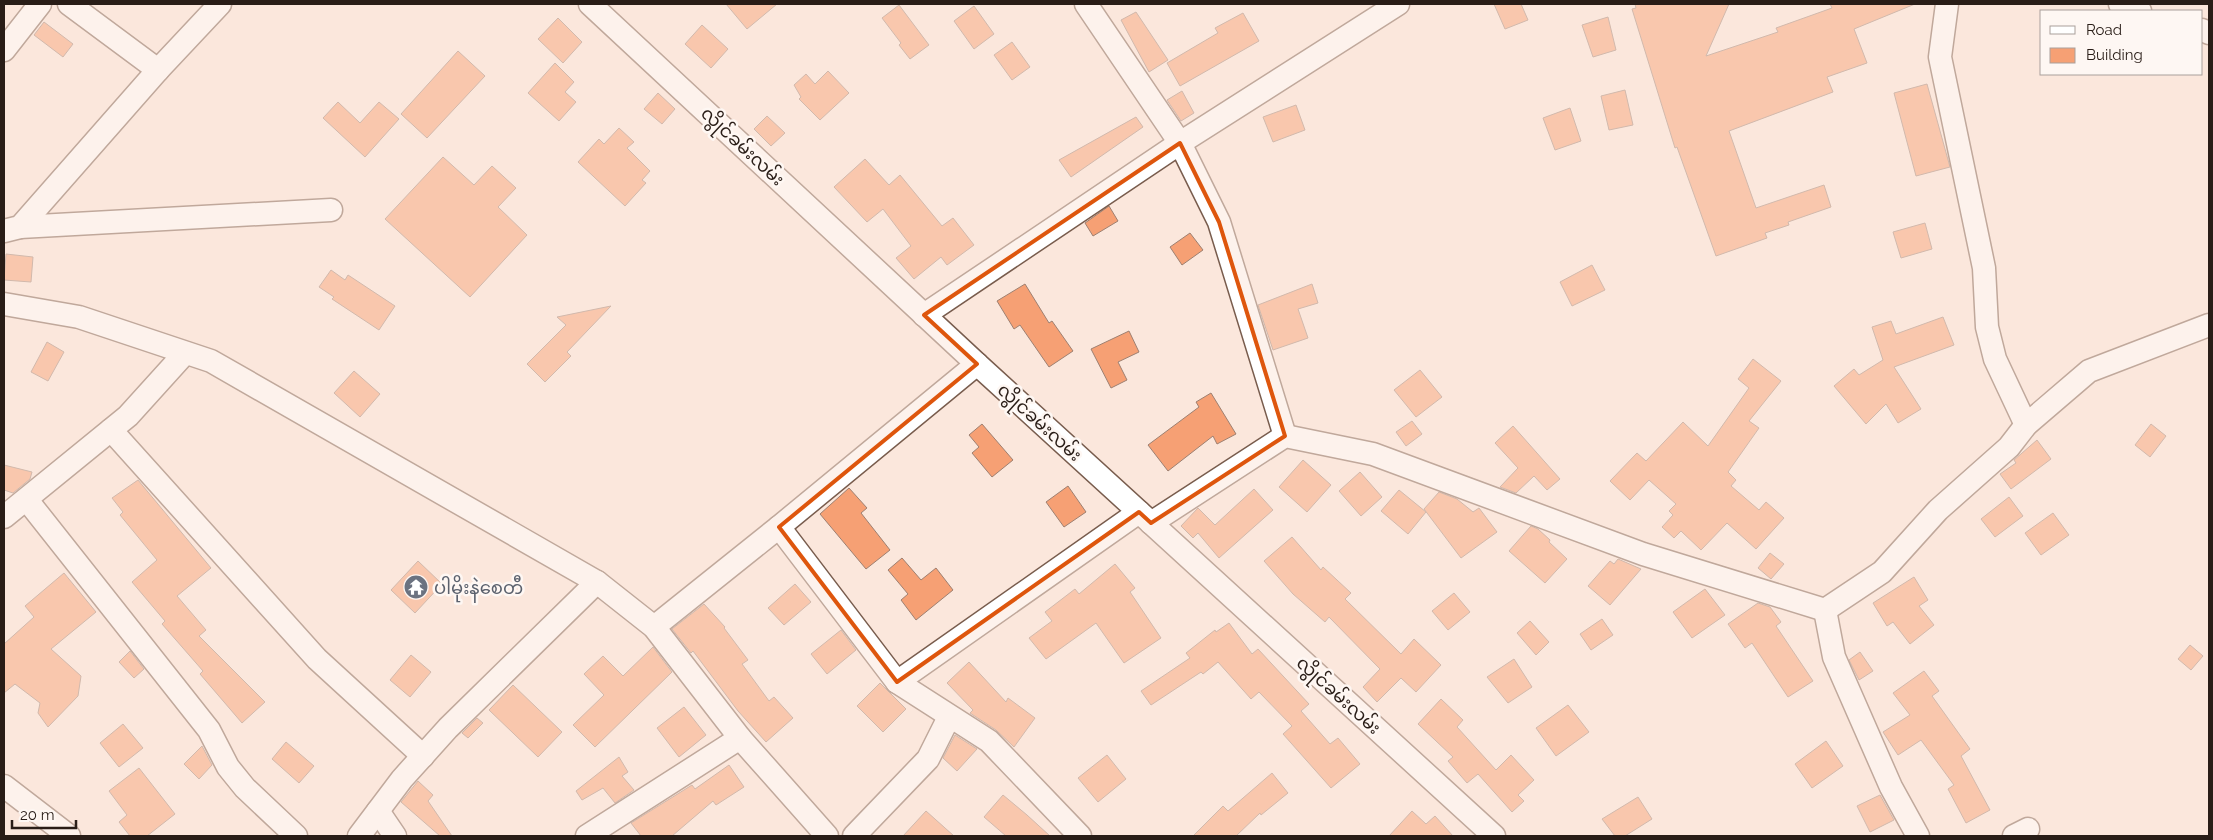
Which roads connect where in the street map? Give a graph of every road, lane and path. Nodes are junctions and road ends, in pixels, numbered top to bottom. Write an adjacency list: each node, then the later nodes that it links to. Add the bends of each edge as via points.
1 (40, 4): 10 (street)
2 (69, 4): 11 (street)
3 (220, 4): 11 (street)
4 (590, 4): 16 (street, လွိုင်ခမ်းလမ်း)
5 (1086, 4): 12 (street)
6 (1398, 4): 12 (street)
7 (1947, 4): 20 (street, via 1940,57 1984,268 1986,327 1995,359)
8 (2120, 4): 9 (street)
9 (2137, 10)
10 (4, 50)
11 (158, 70): 14 (street)
12 (1180, 143): 16 (street); 22 (street, via 1220,222)
13 (331, 210): 14 (street)
14 (12, 229)
15 (4, 304): 18 (street, via 79,317)
16 (924, 315): 19 (street, လွိုင်ခမ်းလမ်း)
17 (2209, 325): 20 (street, via 2089,371)
18 (185, 352): 21 (street, via 128,416); 27 (street, via 211,362)
19 (977, 364): 25 (street, လွိုင်ခမ်းလမ်း); 26 (street)
20 (2026, 425): 28 (street, via 2009,447 1938,510 1882,572)
21 (111, 430): 23 (street); 33 (street, via 317,659)
22 (1285, 436): 25 (street); 28 (street, via 1373,454 1643,554)
23 (27, 500): 24 (street); 37 (street, via 209,730 228,767 245,788)
24 (4, 517)
25 (1145, 518): 30 (street); 44 (street, လွိုင်ခမ်းလမ်း)
26 (779, 527): 29 (street); 30 (street)
27 (597, 582): 29 (street); 33 (street, via 455,720)
28 (1825, 610): 45 (street, via 1834,657 1892,787)
29 (654, 627): 32 (street)
30 (897, 682): 31 (street)
31 (948, 717): 42 (street, via 928,759); 43 (street, via 988,741)
32 (740, 738): 40 (street); 41 (street)
33 (423, 756): 35 (street)
34 (4, 786): 36 (street)
35 (378, 812): 38 (street); 39 (street)
36 (69, 836)
37 (296, 836)
38 (358, 836)
39 (395, 836)
40 (587, 836)
41 (827, 836)
42 (854, 836)
43 (1080, 836)
44 (1494, 836)
45 (1918, 836)

